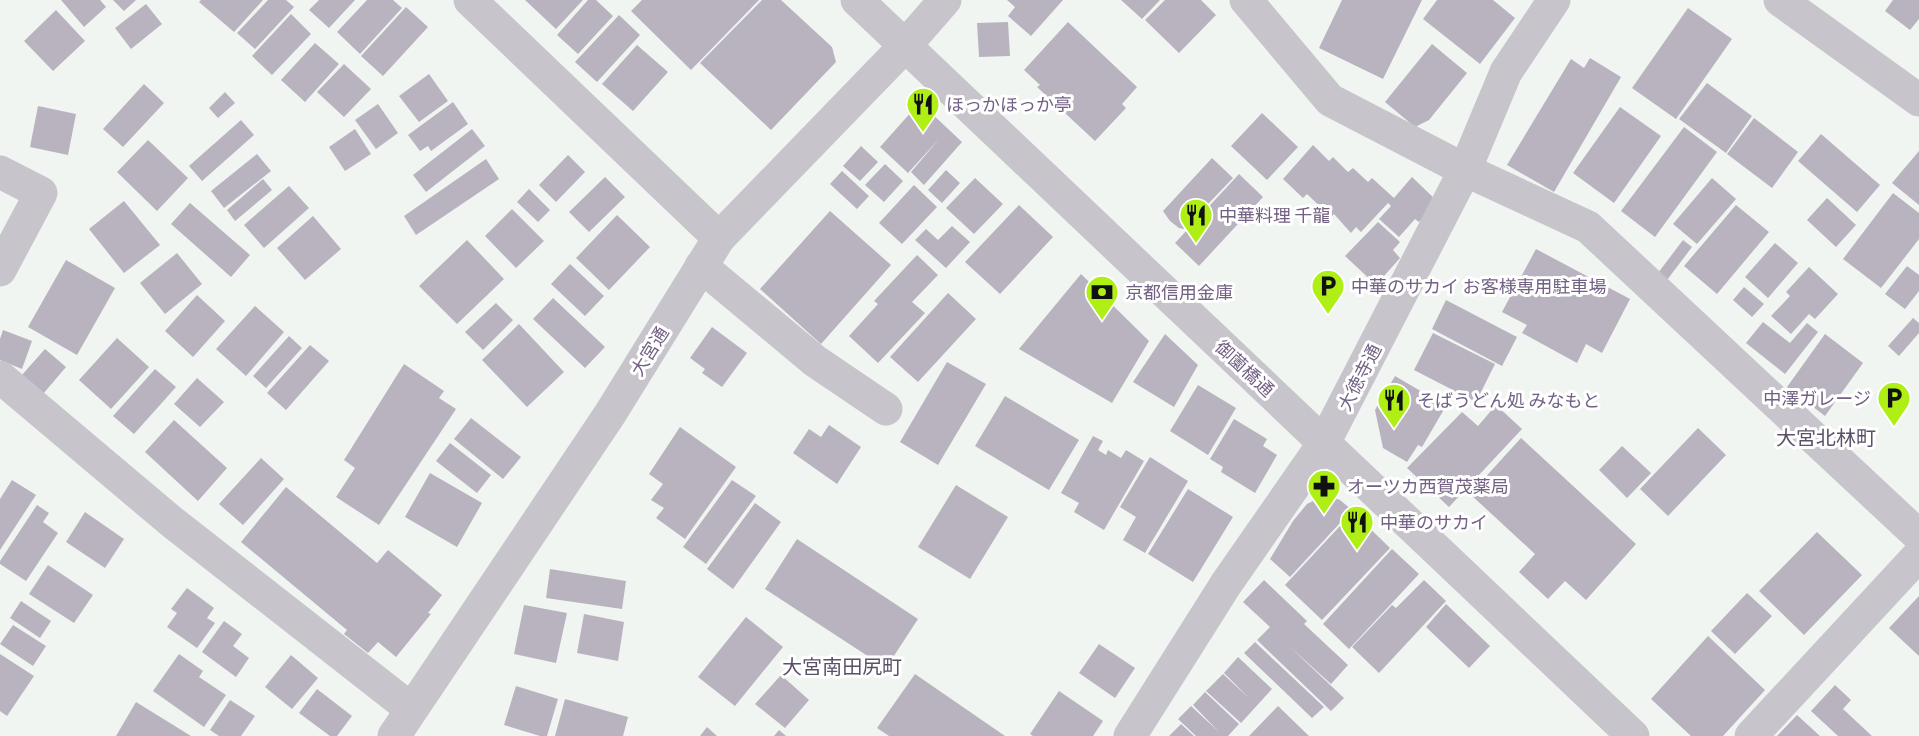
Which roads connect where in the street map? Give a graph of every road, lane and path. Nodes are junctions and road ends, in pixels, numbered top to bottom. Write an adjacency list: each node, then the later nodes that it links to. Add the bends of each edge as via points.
1 (470, 0): 11 (street)
2 (856, 0): 7 (street, 御薗橋通)
3 (945, 0): 7 (street, 大宮通)
4 (1246, 0): 9 (street, via 1330,100)
5 (1554, 0): 9 (street, 大徳寺通, via 1506,72)
6 (1780, 0): 8 (street)
7 (905, 46): 11 (street, 大宮通); 16 (street, 御薗橋通)
8 (1919, 100)
9 (1465, 170): 16 (street, 大徳寺通); 17 (street, via 1588,227)
10 (0, 172): 13 (street, via 41,193)
11 (719, 238): 12 (street, 大宮通)
12 (701, 266): 15 (street, via 815,361); 19 (street, 大宮通, via 610,414)
13 (0, 270)
14 (0, 377): 19 (street, via 172,522)
15 (886, 409)
16 (1324, 443): 21 (street, 大徳寺通, via 1226,584); 22 (street, 御薗橋通)
17 (1919, 536)
18 (1919, 555): 23 (street)
19 (411, 709): 20 (street, 大宮通)
20 (394, 736)
21 (1130, 736)
22 (1633, 736)
23 (1751, 736)

